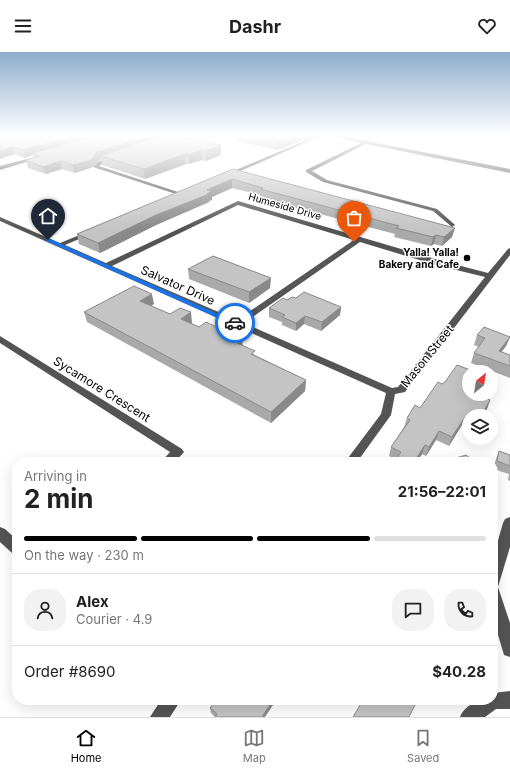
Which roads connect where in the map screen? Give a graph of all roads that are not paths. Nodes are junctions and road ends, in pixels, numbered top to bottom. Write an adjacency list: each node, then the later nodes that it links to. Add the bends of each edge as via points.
1 (96, 167): 7 (street, via 183,194)
2 (246, 167): 6 (street)
3 (316, 167): 9 (street, via 308,171 325,181 435,210)
4 (486, 167): 5 (street)
5 (510, 172)
6 (220, 178)
7 (170, 197)
8 (0, 219): 12 (street, Salvator Drive)
9 (452, 225)
10 (96, 230): 12 (street)
11 (359, 239): 14 (street, Humeside Drive, via 253,207 235,204); 15 (street, Humeside Drive); 16 (street)
12 (60, 245): 14 (street, Salvator Drive)
13 (510, 250): 15 (street, Mason Street)
14 (106, 266): 16 (street, Salvator Drive)
15 (488, 278): 18 (street, Mason Street, via 401,390)
16 (237, 324): 18 (street, Salvator Drive)
17 (0, 339): 19 (street, Sycamore Crescent, via 178,452)
18 (391, 391): 20 (street, Mason Street, via 386,415)
19 (172, 457)
20 (355, 457)
21 (510, 523): 24 (street)
22 (0, 533): 23 (street)
23 (12, 544)
24 (498, 565)
25 (498, 609): 26 (street)
26 (510, 649)
27 (510, 700): 28 (street)
28 (498, 701)
29 (168, 705): 31 (street)
30 (488, 705): 32 (street)
31 (159, 717)
32 (469, 717)

